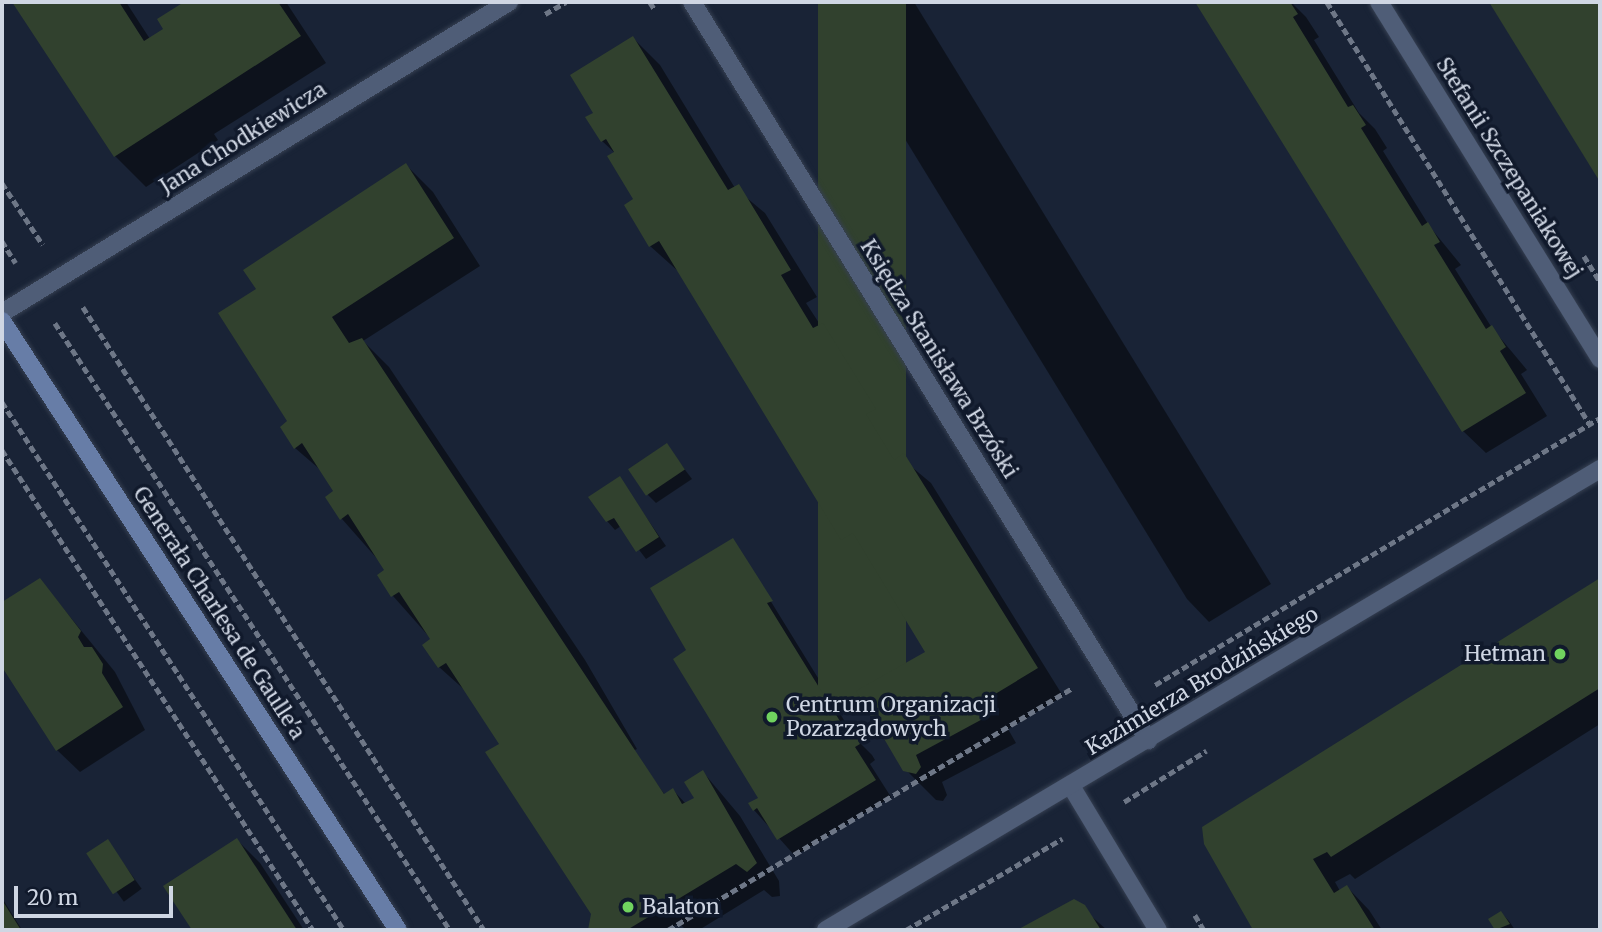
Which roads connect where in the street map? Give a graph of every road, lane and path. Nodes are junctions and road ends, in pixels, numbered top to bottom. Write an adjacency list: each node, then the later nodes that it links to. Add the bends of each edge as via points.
1 (509, 2): 8 (street, Jana Chodkiewicza)
2 (566, 2): 6 (path)
3 (692, 2): 17 (street, Księdza Stanisława Brzóski)
4 (1327, 2): 14 (path)
5 (1379, 2): 12 (street, Stefanii Szczepaniakowej)
6 (542, 16)
7 (2, 241): 8 (path)
8 (35, 292): 10 (street, Jana Chodkiewicza); 22 (path)
9 (79, 302): 23 (path)
10 (2, 313)
11 (2, 321): 21 (main road, Generała Charlesa de Gaulle'a)
12 (1600, 359)
13 (2, 402): 20 (path)
14 (1590, 424)
15 (2, 450): 19 (path)
16 (1600, 469): 17 (street, Kazimierza Brodzińskiego)
17 (1148, 740): 18 (street, Kazimierza Brodzińskiego)
18 (1071, 786): 24 (street, Kazimierza Brodzińskiego); 25 (street)
19 (313, 930)
20 (344, 930)
21 (398, 930)
22 (450, 930)
23 (484, 930)
24 (827, 930)
25 (1158, 930)

